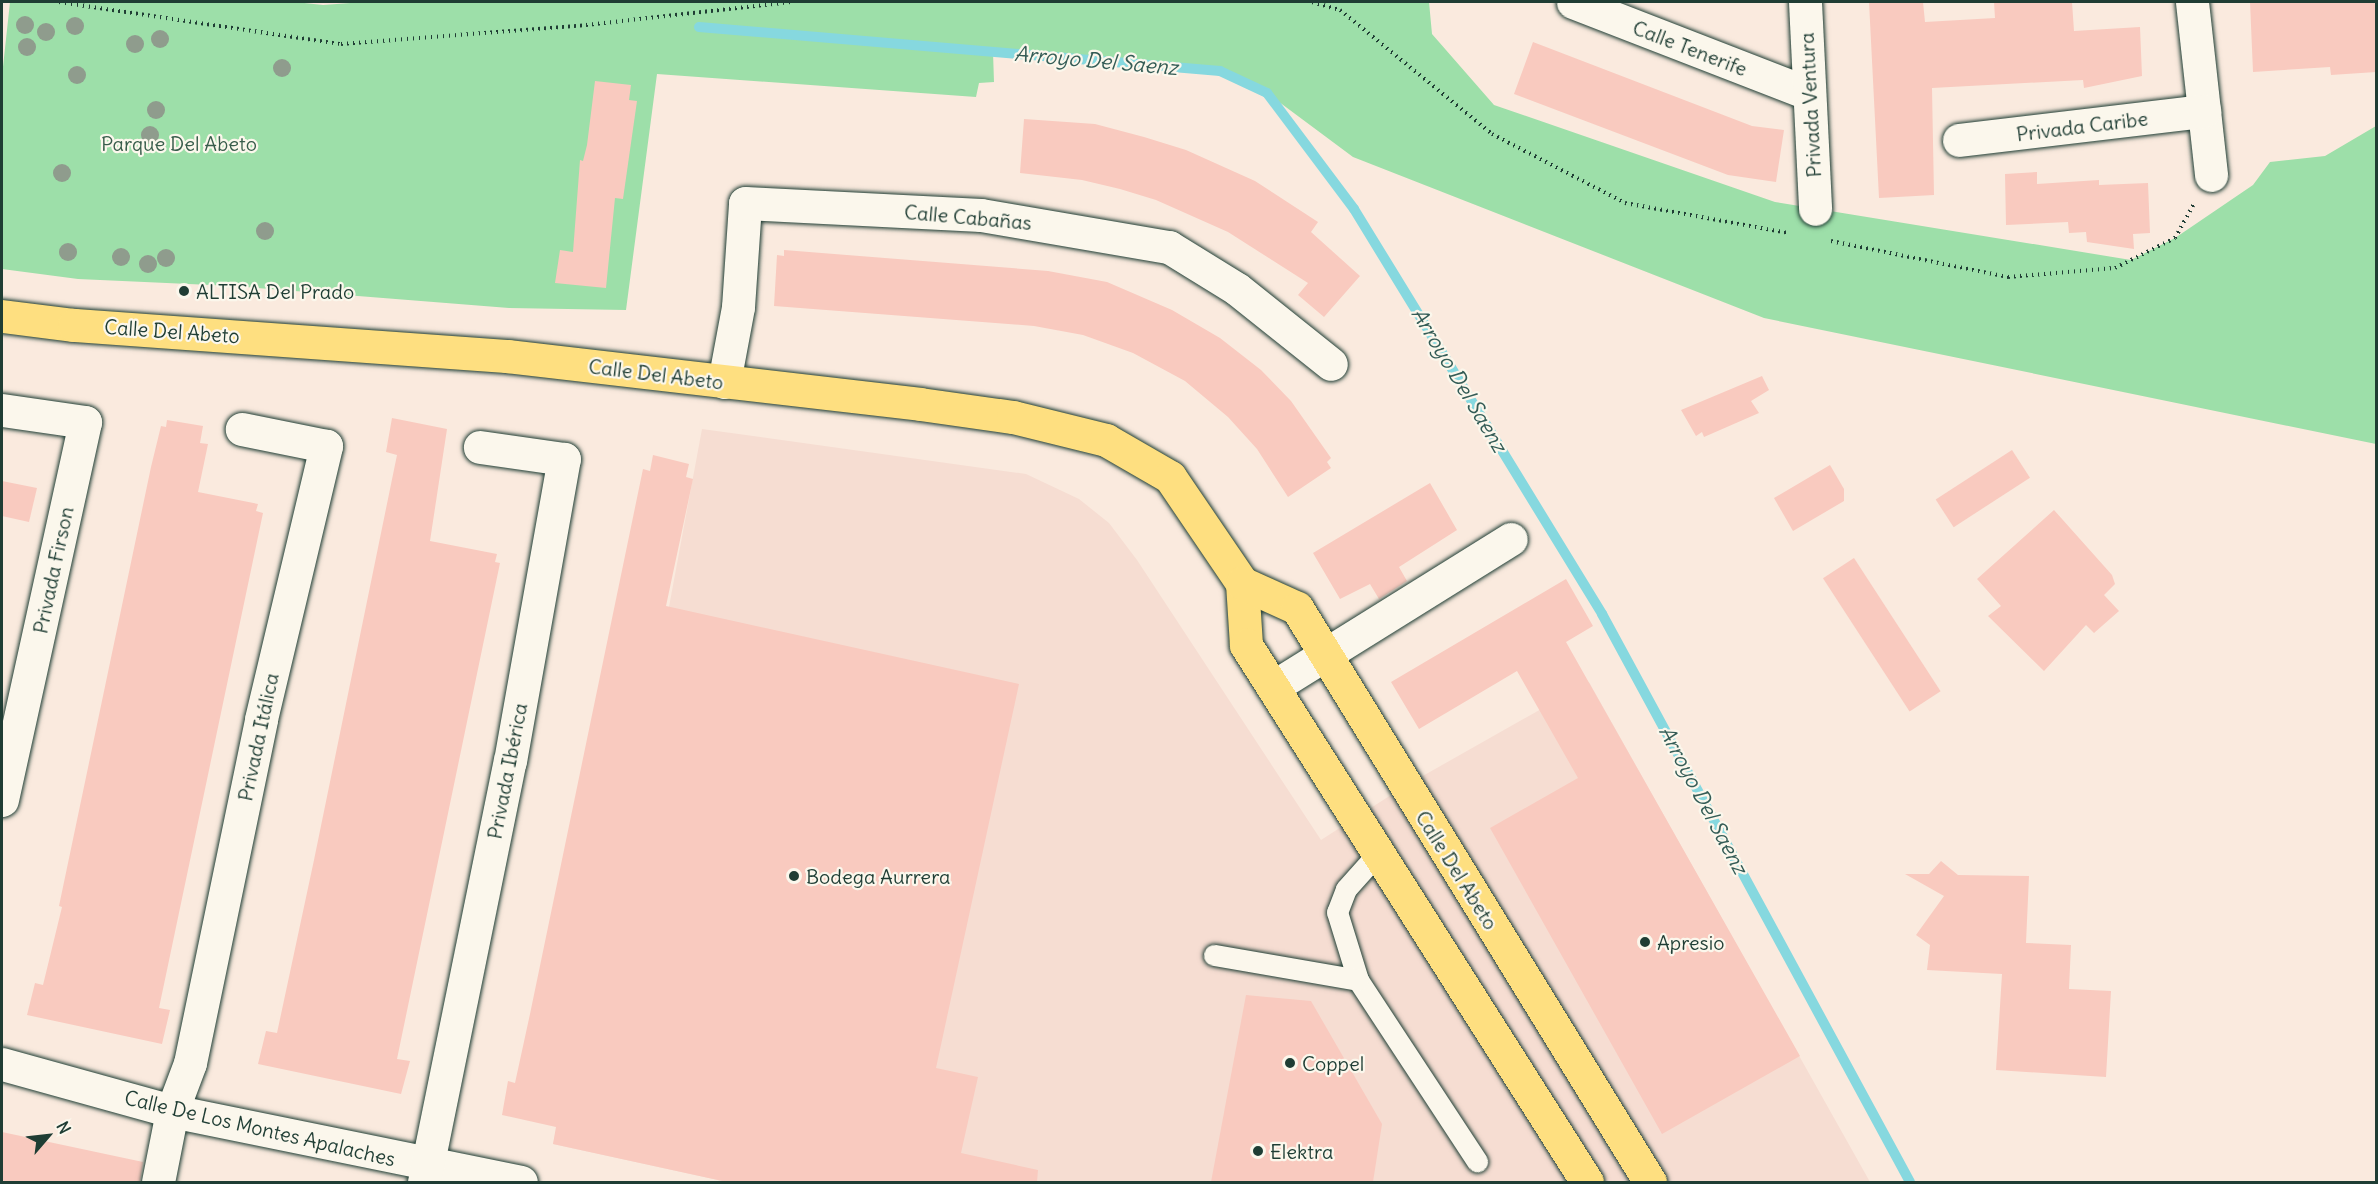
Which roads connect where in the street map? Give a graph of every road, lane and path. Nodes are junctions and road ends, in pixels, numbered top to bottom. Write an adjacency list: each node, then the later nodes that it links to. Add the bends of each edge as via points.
1 (59, 2): 2 (path, via 341,44 585,25)
2 (791, 2)
3 (1312, 2): 11 (path, via 1340,10 1492,134 1625,203)
4 (1573, 2): 7 (street, Calle Tenerife)
5 (1805, 2): 7 (street, Privada Ventura)
6 (2193, 2): 8 (street)
7 (1808, 93): 11 (street, Privada Ventura)
8 (2204, 111): 9 (street, Privada Caribe); 10 (street)
9 (1959, 140)
10 (2211, 175): 11 (path, via 2175,238 2115,268 2008,277)
11 (1811, 223)
12 (2, 316): 14 (main road, Calle Del Abeto, via 74,325 507,356)
13 (1331, 364): 14 (street, Calle Cabañas, via 1237,289 1169,248 981,215 745,203 738,307)
14 (723, 382): 19 (main road, Calle Del Abeto, via 1012,417 1106,440 1170,477)
15 (2, 410): 22 (street, Privada Firson, via 86,422)
16 (242, 429): 27 (street, Privada Itálica, via 326,446 261,719 190,1063)
17 (480, 447): 29 (street, Privada Ibérica, via 564,459 510,761)
18 (1510, 539): 20 (street)
19 (1242, 583): 20 (main road, Calle Del Abeto, via 1297,608); 21 (main road, via 1246,645)
20 (1325, 654): 21 (street); 33 (main road, Calle Del Abeto)
21 (1273, 687): 23 (main road)
22 (2, 800)
23 (1379, 852): 25 (lane, via 1346,889 1337,912); 32 (main road)
24 (1214, 956): 25 (lane)
25 (1358, 980): 28 (lane)
26 (2, 1064): 27 (street, Calle De Los Montes Apalaches)
27 (172, 1111): 29 (street, Calle De Los Montes Apalaches); 30 (street)
28 (1478, 1161)
29 (426, 1174): 31 (street, Calle De Los Montes Apalaches)
30 (158, 1182)
31 (521, 1182)
32 (1587, 1182)
33 (1650, 1182)

